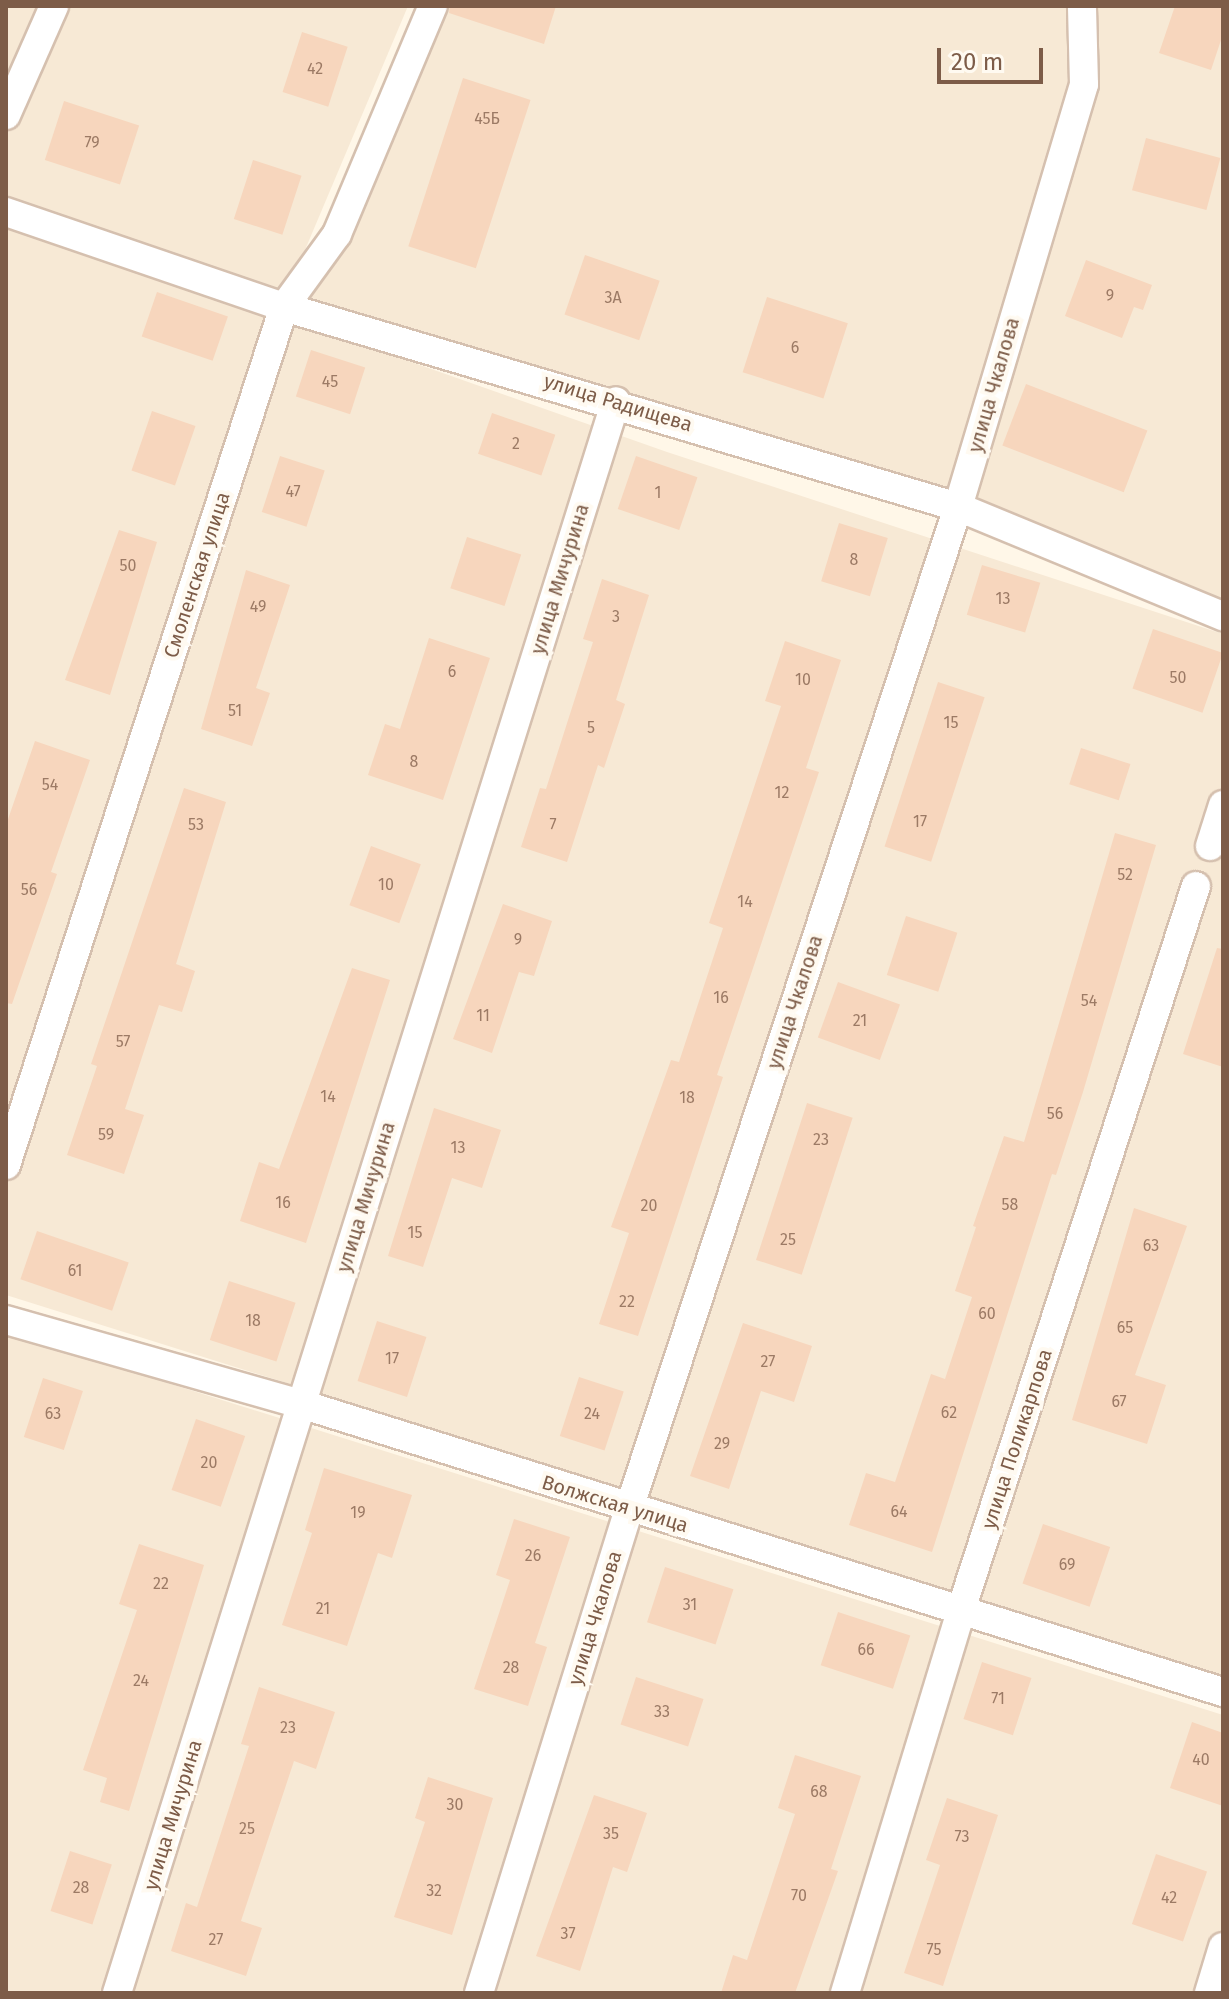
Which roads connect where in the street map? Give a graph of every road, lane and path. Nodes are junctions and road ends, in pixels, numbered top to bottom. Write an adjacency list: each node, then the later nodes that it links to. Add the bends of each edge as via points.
1 (54, 6): 4 (street)
2 (433, 6): 6 (street, Смоленская улица, via 337,234)
3 (1082, 6): 8 (street, улица Чкалова, via 1084,84)
4 (6, 115)
5 (6, 212): 6 (street, улица Радищева)
6 (284, 307): 7 (street, улица Радищева); 13 (street, Смоленская улица)
7 (616, 401): 8 (street, улица Радищева); 15 (street, улица Мичурина)
8 (958, 507): 9 (street, улица Радищева); 16 (street, улица Чкалова)
9 (1223, 616)
10 (1223, 805): 11 (street)
11 (1210, 846)
12 (1196, 886): 17 (street, улица Поликарпова)
13 (6, 1165)
14 (6, 1320): 15 (street, Волжская улица)
15 (301, 1404): 16 (street, Волжская улица); 20 (street, улица Мичурина)
16 (629, 1509): 17 (street, Волжская улица); 21 (street, улица Чкалова)
17 (961, 1610): 18 (street, Волжская улица); 22 (street, улица Поликарпова)
18 (1223, 1692)
19 (1223, 1947): 23 (street)
20 (117, 1993)
21 (479, 1993)
22 (845, 1993)
23 (1209, 1993)

